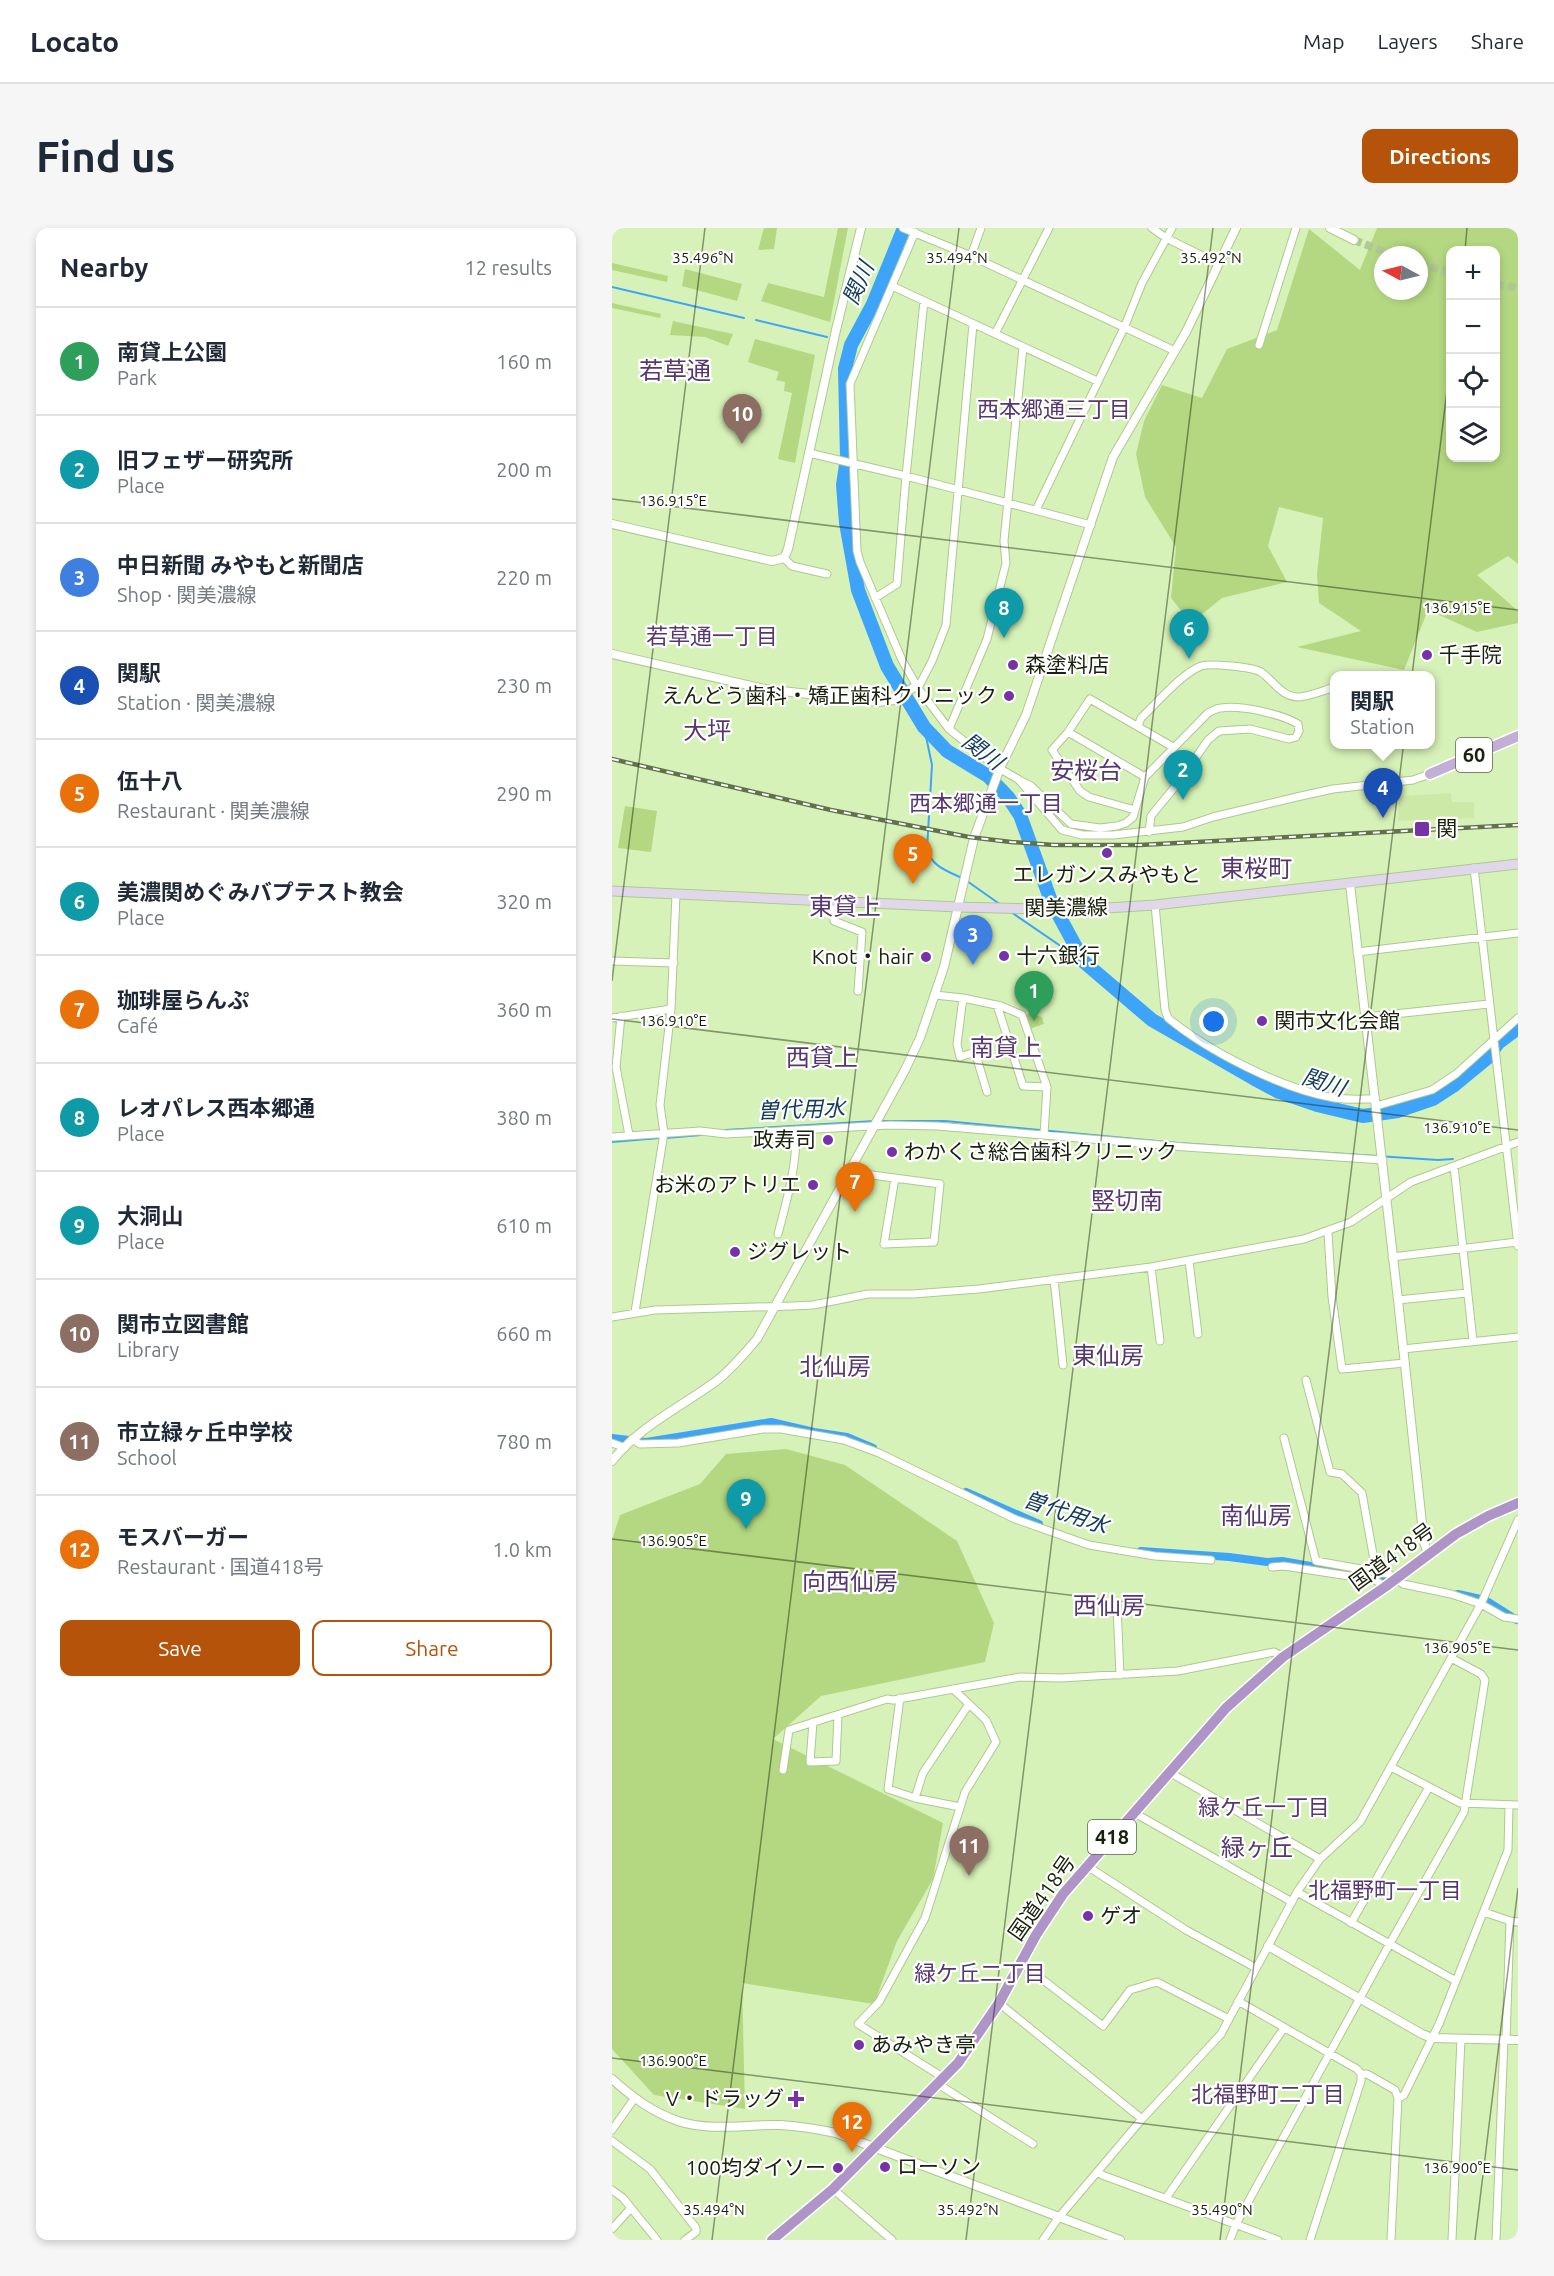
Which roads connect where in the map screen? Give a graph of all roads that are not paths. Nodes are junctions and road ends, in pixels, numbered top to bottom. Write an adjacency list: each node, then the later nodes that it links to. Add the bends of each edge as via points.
1 (861, 228): 25 (street)
2 (903, 228): 10 (street)
3 (981, 228): 13 (street)
4 (1050, 228): 15 (street)
5 (1152, 228): 11 (street)
6 (1172, 228): 11 (street)
7 (1236, 228): 14 (street)
8 (1296, 228): 21 (street)
9 (1330, 228): 12 (street)
10 (915, 231): 13 (street); 16 (street)
11 (1166, 238): 14 (street); 19 (street)
12 (1354, 240)
13 (971, 255): 15 (street)
14 (1219, 264): 23 (street)
15 (1022, 280): 19 (street); 20 (street)
16 (892, 286): 17 (street); 26 (street, via 850,384)
17 (924, 302): 18 (street); 27 (street)
18 (973, 324): 20 (street); 28 (street)
19 (1124, 328): 23 (street); 24 (street)
20 (995, 334): 22 (street)
21 (1259, 345)
22 (1023, 347): 24 (street); 29 (street)
23 (1175, 351): 32 (street, via 1113,457)
24 (1097, 381): 30 (street)
25 (809, 453): 26 (street); 33 (street)
26 (855, 464): 27 (street); 35 (street, via 857,551)
27 (906, 476): 28 (street); 35 (street, via 897,584)
28 (957, 490): 29 (street); 38 (street, via 946,625 932,662)
29 (1009, 503): 30 (street); 40 (street, via 1004,541 1006,563 987,639)
30 (1036, 510): 32 (street)
31 (612, 524): 33 (street, via 772,561)
32 (1090, 525): 44 (street, via 1026,715)
33 (783, 558): 34 (street, via 792,566)
34 (827, 574)
35 (875, 597): 38 (street)
36 (612, 654): 38 (street, via 765,689 878,702 894,700)
37 (1330, 688): 39 (street, via 1298,697 1274,686 1254,669 1202,666 1184,677 1141,718)
38 (914, 689): 40 (street)
39 (1138, 726): 41 (street, via 1090,699); 43 (street)
40 (949, 729): 44 (street)
41 (1068, 732): 46 (street); 48 (street, via 1052,750 1080,791)
42 (1518, 736): 45 (main road, 60)
43 (1173, 747): 46 (street); 49 (street, via 1208,713 1220,708 1286,717 1298,724 1296,737 1289,739 1250,729 1219,731 1151,816)
44 (1000, 768): 47 (street); 57 (street, via 974,838)
45 (1430, 774): 49 (street, via 1413,780 1334,789)
46 (1145, 777): 48 (street)
47 (1018, 779): 48 (street, via 1031,786 1071,824 1117,826 1133,817); 49 (street, via 1062,830 1083,836)
48 (1135, 810)
49 (1149, 832)
50 (1518, 864): 51 (main road, 関美濃線)
51 (1474, 868): 52 (main road, 関美濃線); 59 (street)
52 (1350, 884): 56 (main road, 関美濃線); 60 (street)
53 (612, 891): 54 (main road, 関美濃線)
54 (676, 895): 55 (main road, 関美濃線); 62 (street)
55 (834, 902): 57 (main road, 関美濃線); 63 (street, via 834,921 862,932)
56 (1155, 905): 57 (main road, 関美濃線, via 1067,910); 76 (street, via 1168,1018 1219,1052 1305,1091)
57 (958, 907): 64 (street)
58 (1518, 933): 59 (street)
59 (1482, 938): 60 (street); 66 (street)
60 (1357, 952): 70 (street)
61 (612, 961): 62 (street)
62 (674, 963): 68 (street)
63 (858, 990)
64 (935, 996): 65 (street); 77 (street, via 920,1038)
65 (963, 998): 67 (street); 75 (street, via 957,1044 960,1056 975,1052)
66 (1489, 1004): 70 (street); 73 (street)
67 (997, 1005): 74 (street, via 1022,1015); 74 (street, via 1023,1086)
68 (672, 1009): 69 (street); 79 (street, via 660,1105)
69 (621, 1016): 71 (street); 81 (street, via 616,1067)
70 (1366, 1017): 76 (street)
71 (612, 1018)
72 (1518, 1018): 73 (street)
73 (1494, 1042): 76 (street, via 1432,1090); 84 (street)
74 (1047, 1087): 80 (street)
75 (987, 1092)
76 (1376, 1102): 85 (street)
77 (874, 1127): 78 (street); 80 (street, via 937,1126); 87 (street)
78 (796, 1130): 79 (street); 91 (street, via 793,1179)
79 (664, 1133): 81 (street); 102 (street)
80 (1044, 1134): 85 (street)
81 (629, 1135): 82 (street)
82 (612, 1137)
83 (1518, 1142): 84 (street)
84 (1506, 1146): 86 (street); 92 (street)
85 (1383, 1160): 89 (street)
86 (1454, 1166): 89 (street, via 1411,1182); 94 (street)
87 (849, 1172): 88 (street); 101 (street)
88 (895, 1178): 88 (street, via 940,1184 934,1242 884,1244)
89 (1387, 1200): 90 (street); 95 (street)
90 (1328, 1233): 96 (street); 109 (street, via 1342,1369)
91 (778, 1234)
92 (1517, 1242): 93 (street); 94 (street)
93 (1518, 1246)
94 (1462, 1248): 95 (street); 99 (street)
95 (1392, 1257): 100 (street)
96 (1189, 1261): 97 (street); 104 (street)
97 (1151, 1267): 98 (street); 106 (street)
98 (1054, 1279): 101 (street); 110 (street)
99 (1467, 1293): 100 (street); 107 (street)
100 (1398, 1300): 108 (street)
101 (775, 1306): 102 (street); 113 (street, via 742,1357 716,1381)
102 (634, 1312): 103 (street)
103 (612, 1317)
104 (1198, 1334)
105 (1518, 1337): 107 (street)
106 (1160, 1341)
107 (1473, 1341): 108 (street)
108 (1403, 1349): 109 (street)
109 (1405, 1363): 119 (street)
110 (1063, 1365)
111 (1306, 1380): 122 (street, via 1330,1472 1342,1474 1362,1493)
112 (1284, 1438): 122 (street, via 1316,1561)
113 (632, 1439): 115 (street); 120 (street, via 640,1444 678,1443 781,1429 844,1440 1015,1519 1089,1545)
114 (612, 1443): 115 (street)
115 (623, 1447): 116 (street)
116 (612, 1461)
117 (1518, 1503): 119 (highway, 国道418号 / 418, via 1480,1520)
118 (1518, 1520): 125 (street)
119 (1428, 1554): 123 (highway, 国道418号 / 418)
120 (1211, 1560)
121 (1272, 1567): 124 (street, via 1375,1580)
122 (1376, 1572): 123 (street)
123 (1396, 1579): 124 (highway, 国道418号 / 418); 125 (street)
124 (1385, 1587): 128 (highway, 国道418号 / 418)
125 (1480, 1604): 127 (street, via 1504,1617); 129 (street)
126 (1117, 1605): 130 (street)
127 (1518, 1618)
128 (1283, 1657): 130 (street, via 1274,1652 1178,1671); 138 (highway, 国道418号 / 418, via 1226,1708)
129 (1451, 1658): 136 (street); 141 (street, via 1485,1680)
130 (1120, 1675): 131 (street, via 1020,1677)
131 (954, 1689): 132 (street); 133 (street)
132 (900, 1698): 134 (street); 140 (street, via 888,1789)
133 (969, 1704): 140 (street, via 923,1773); 144 (street, via 986,1720 996,1742)
134 (838, 1715): 135 (street); 135 (street, via 836,1761 810,1762)
135 (813, 1722): 137 (street, via 789,1730)
136 (1391, 1767): 139 (street); 146 (street, via 1360,1822)
137 (783, 1770)
138 (1169, 1772): 145 (highway, 国道418号 / 418); 146 (street)
139 (1428, 1787): 141 (street); 152 (street)
140 (915, 1798): 144 (street)
141 (1467, 1803): 142 (street); 153 (street)
142 (1509, 1805): 143 (street); 150 (street, via 1508,1850)
143 (1518, 1805)
144 (960, 1807): 170 (street, via 925,1918 879,2002 858,2024)
145 (1134, 1811): 147 (highway, 国道418号 / 418); 149 (street)
146 (1320, 1859): 148 (street)
147 (1087, 1866): 155 (highway, 国道418号 / 418, via 1063,1894); 156 (street, via 1186,1930)
148 (1297, 1892): 149 (street); 152 (street)
149 (1292, 1902): 154 (street)
150 (1484, 1912): 151 (street); 157 (street)
151 (1514, 1922): 165 (street)
152 (1351, 1923): 153 (street)
153 (1389, 1945): 157 (street); 158 (street)
154 (1268, 1946): 156 (street); 158 (street)
155 (1021, 1963): 160 (highway, 国道418号 / 418); 161 (street, via 1103,2026 1130,1990 1157,1982)
156 (1256, 1968): 159 (street)
157 (1456, 1981): 163 (street)
158 (1360, 1999): 163 (street); 167 (street)
159 (1238, 2001): 161 (street); 162 (street)
160 (999, 2003): 170 (highway, 国道418号 / 418, via 958,2064); 173 (street)
161 (1228, 2019): 173 (street, via 1221,2034)
162 (1284, 2028): 167 (street); 181 (street)
163 (1431, 2038): 164 (street); 172 (street, via 1404,2095)
164 (1461, 2039): 165 (street); 196 (street)
165 (1505, 2040): 166 (street); 197 (street)
166 (1518, 2040)
167 (1330, 2054): 168 (street); 184 (street)
168 (1361, 2074): 172 (street, via 1395,2090); 194 (street)
169 (612, 2079): 171 (street)
170 (941, 2081): 176 (street); 177 (highway, 国道418号 / 418)
171 (634, 2098): 174 (street); 177 (street, via 680,2122 715,2127 807,2127)
172 (1398, 2098): 195 (street)
173 (1142, 2120): 178 (street)
174 (612, 2130)
175 (612, 2141): 187 (street, via 650,2169 696,2228)
176 (1033, 2145)
177 (874, 2148): 179 (highway, 国道418号 / 418); 183 (street)
178 (1098, 2171): 181 (street); 183 (street)
179 (834, 2189): 188 (highway, 国道418号 / 418); 189 (street)
180 (612, 2190): 182 (street)
181 (1166, 2198): 184 (street)
182 (631, 2208): 185 (street); 186 (street)
183 (1059, 2217): 190 (street); 191 (street)
184 (1236, 2224): 192 (street); 193 (street)
185 (612, 2229)
186 (657, 2240)
187 (685, 2240)
188 (772, 2240)
189 (892, 2240)
190 (1043, 2240)
191 (1120, 2240)
192 (1230, 2240)
193 (1278, 2240)
194 (1310, 2240)
195 (1391, 2240)
196 (1452, 2240)
197 (1496, 2240)

